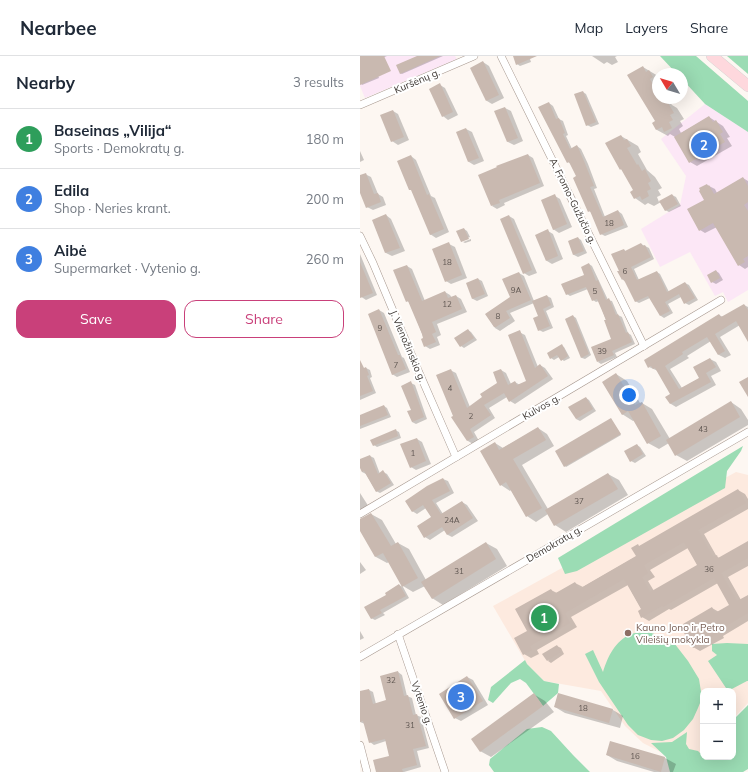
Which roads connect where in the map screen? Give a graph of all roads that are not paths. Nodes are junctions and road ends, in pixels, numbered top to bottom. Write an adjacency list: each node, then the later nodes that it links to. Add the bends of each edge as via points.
1 (474, 56): 5 (street, Kuršėnų g.)
2 (501, 56): 8 (street, A. Fromo-Gužučio g.)
3 (712, 56): 4 (main road)
4 (748, 86)
5 (360, 105)
6 (360, 236): 10 (street, J. Vienožinskio g.)
7 (721, 300): 8 (street, Kulvos g.)
8 (644, 346): 10 (street, Kulvos g.)
9 (748, 432): 12 (street, Demokratų g.)
10 (456, 457): 11 (street, Kulvos g.)
11 (360, 514)
12 (398, 634): 13 (street, Demokratų g.); 16 (street, Vytenio g.)
13 (360, 657)
14 (360, 745): 15 (street)
15 (367, 772)
16 (445, 772)

